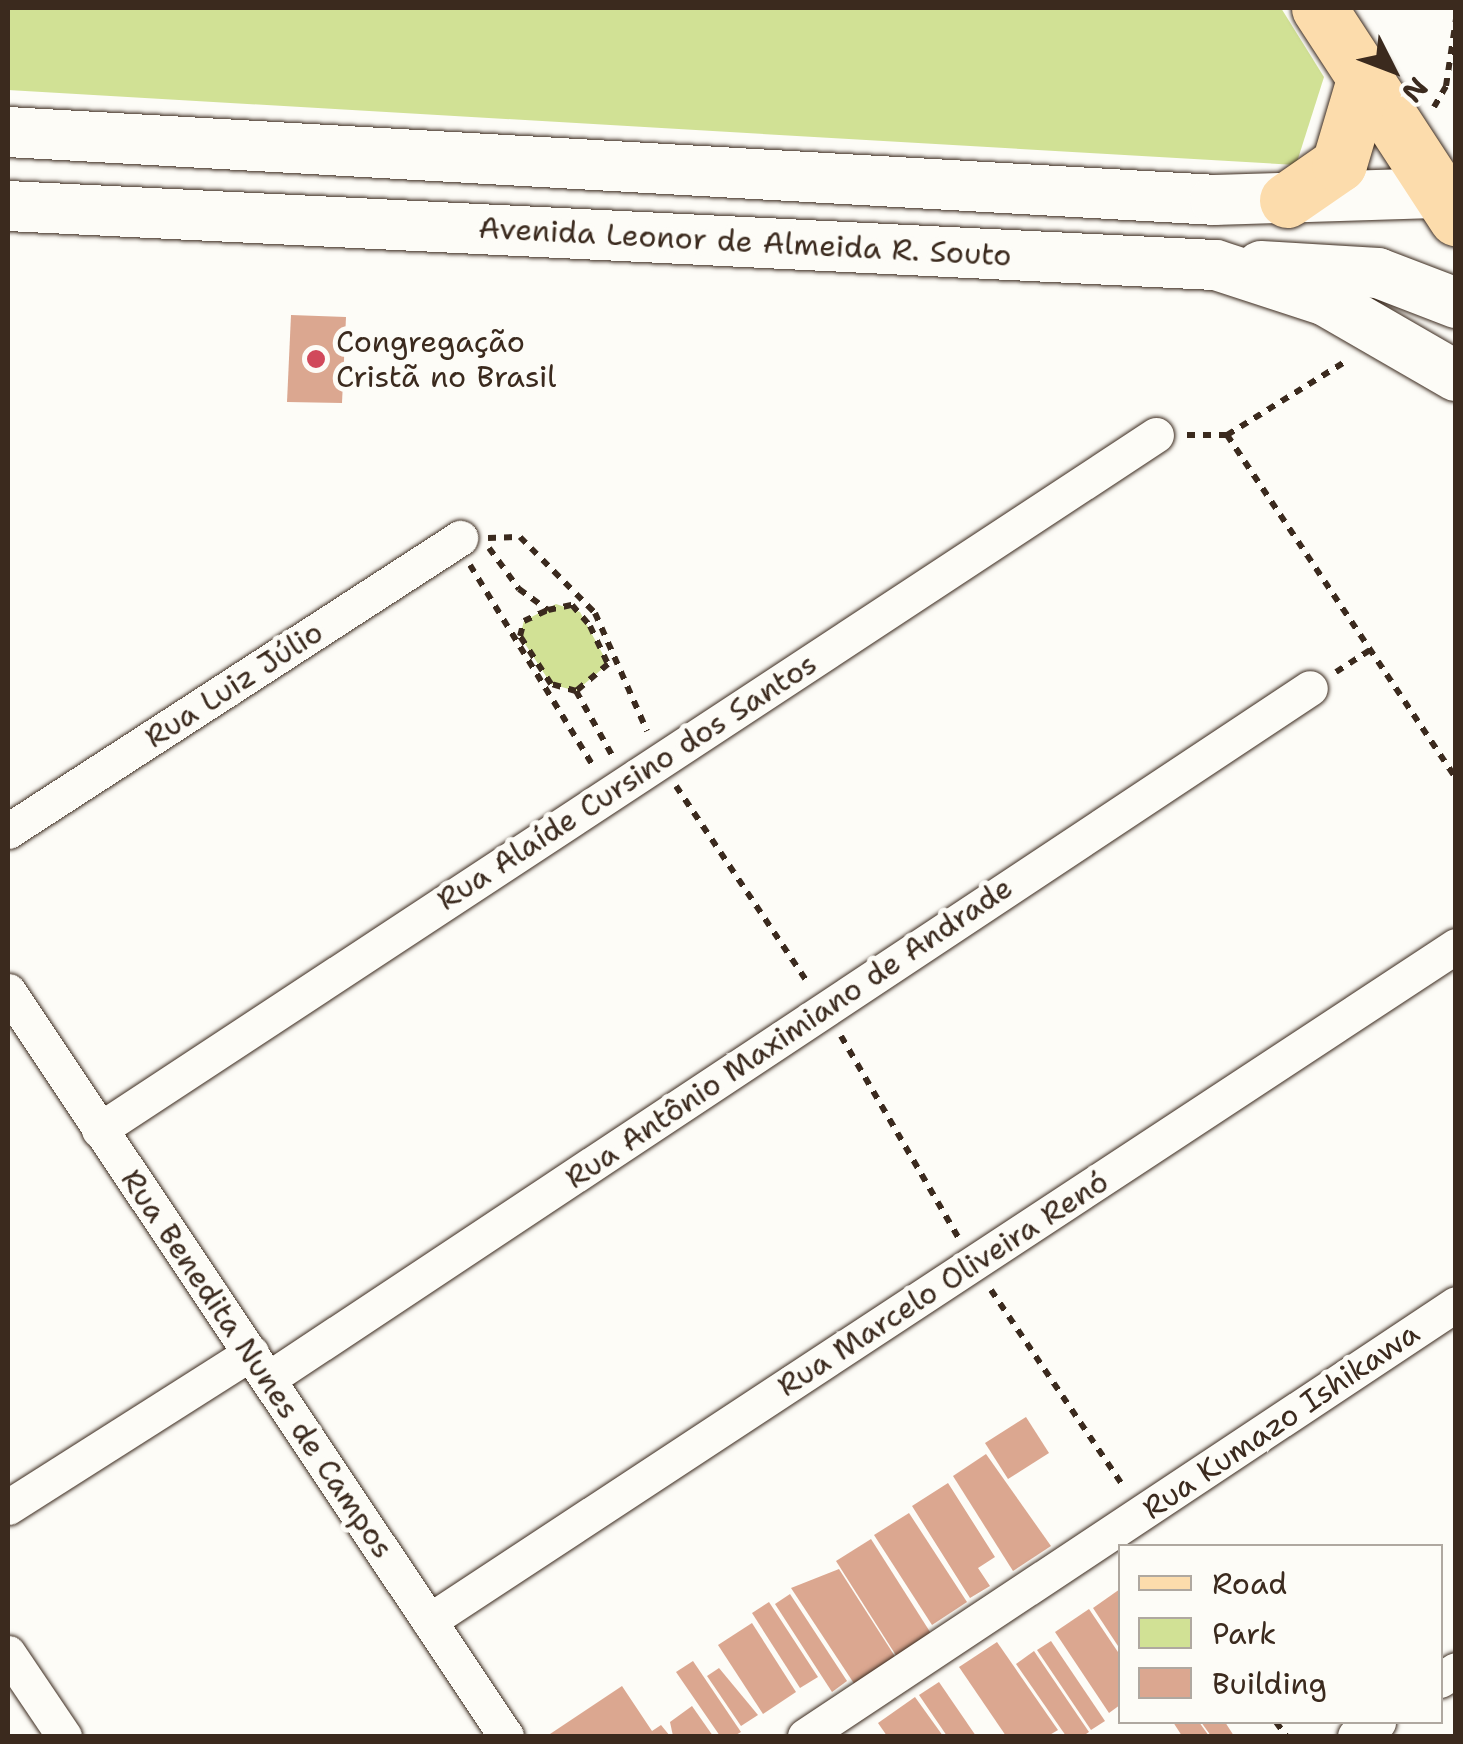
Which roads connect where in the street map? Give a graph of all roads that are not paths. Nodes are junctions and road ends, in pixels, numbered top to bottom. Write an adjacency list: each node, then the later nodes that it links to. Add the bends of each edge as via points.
1 (1318, 8): 2 (main road)
2 (1365, 76): 4 (main road, via 1338,164); 5 (main road)
3 (8, 132): 4 (main road)
4 (1287, 200): 5 (main road)
5 (1451, 202)
6 (8, 206): 7 (main road, Avenida Leonor de Almeida R. Souto)
7 (1216, 265): 8 (main road, via 1332,264); 9 (main road, Avenida Leonor de Almeida R. Souto, via 1326,301)
8 (1456, 304)
9 (1456, 376)
10 (1156, 435): 16 (street, Rua Alaíde Cursino dos Santos)
11 (472, 538): 13 (street, Rua Luiz Júlio)
12 (1310, 688): 18 (street, Rua Antônio Maximiano de Andrade, via 825,1009)
13 (8, 830)
14 (1456, 946): 20 (street, Rua Marcelo Oliveira Renó)
15 (8, 991): 16 (street, Rua Benedita Nunes de Campos)
16 (99, 1130): 18 (street, Rua Benedita Nunes de Campos)
17 (1456, 1304): 24 (street, Rua Kumazo Ishikawa)
18 (260, 1366): 19 (street, Rua Antônio Maximiano de Andrade); 20 (street, Rua Benedita Nunes de Campos)
19 (8, 1507)
20 (429, 1620): 23 (street, Rua Benedita Nunes de Campos)
21 (8, 1653): 22 (street)
22 (64, 1736)
23 (506, 1736)
24 (805, 1736)

